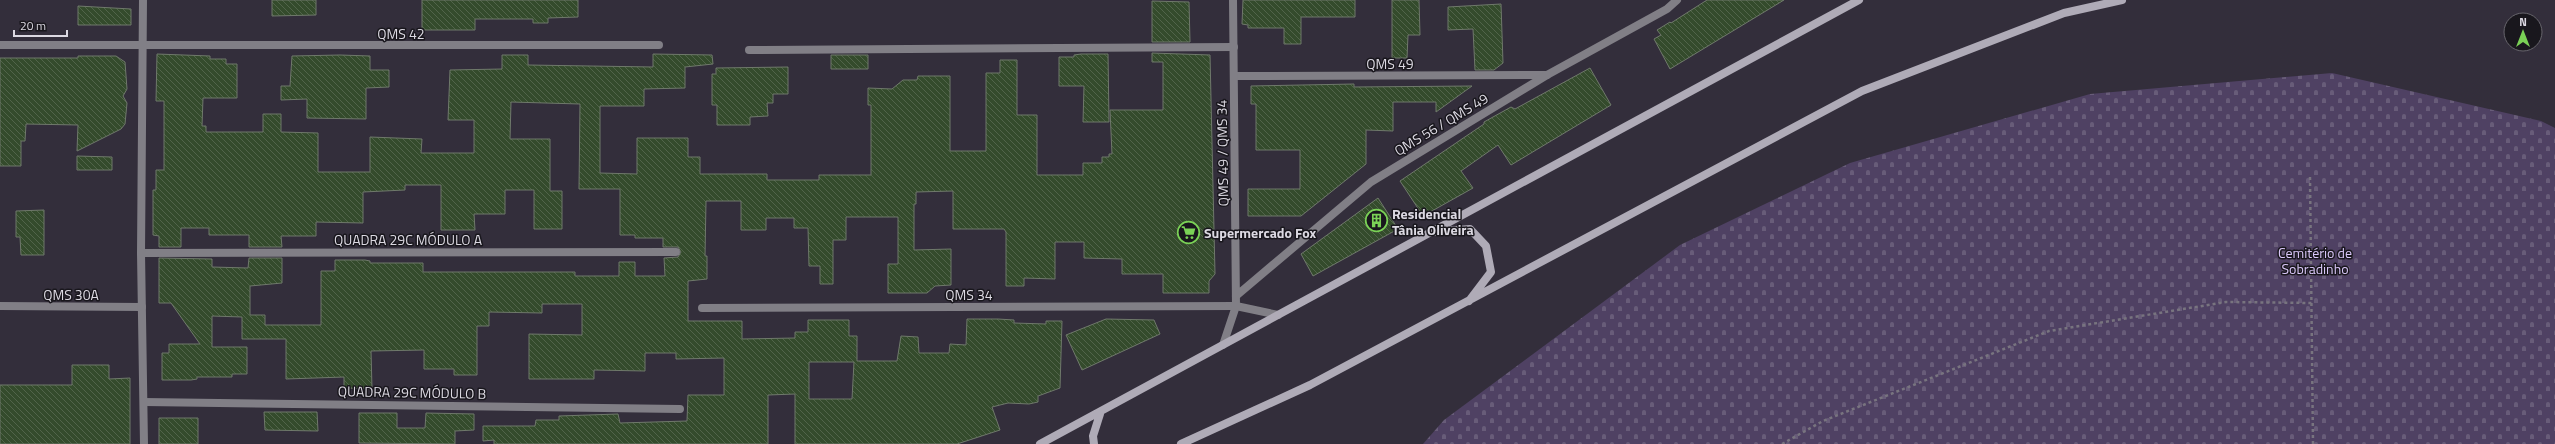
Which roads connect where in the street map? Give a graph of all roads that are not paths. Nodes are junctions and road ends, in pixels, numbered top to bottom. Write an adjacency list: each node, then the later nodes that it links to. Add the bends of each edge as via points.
1 (143, 0): 8 (street)
2 (1233, 0): 9 (street, QMS 49 / QMS 34)
3 (1677, 0): 11 (street, QMS 56 / QMS 49, via 1667,9)
4 (1859, 0): 13 (main road)
5 (2122, 0): 17 (main road, via 2064,13 1862,91)
6 (0, 45): 8 (street, QMS 42)
7 (659, 45): 8 (street, QMS 42)
8 (143, 47): 15 (street)
9 (1234, 47): 10 (street); 12 (street, QMS 49 / QMS 34)
10 (749, 50)
11 (1547, 75): 12 (street, QMS 49); 16 (street, QMS 56 / QMS 49, via 1371,182)
12 (1234, 76): 16 (street, QMS 49 / QMS 34)
13 (1429, 232): 17 (main road, via 1470,229 1486,246 1491,272); 22 (main road)
14 (676, 252): 15 (street, QUADRA 29C MÓDULO A)
15 (141, 253): 20 (street)
16 (1236, 296): 19 (street, QMS 49 / QMS 34)
17 (1468, 303): 30 (main road, via 1310,385)
18 (0, 306): 20 (street, QMS 30A)
19 (1236, 306): 21 (street, QMS 34); 22 (street, QMS 34); 23 (street, QMS 49 / QMS 34)
20 (142, 307): 24 (street)
21 (702, 308)
22 (1278, 314): 23 (main road)
23 (1223, 345): 26 (main road)
24 (144, 402): 25 (street, QUADRA 29C MÓDULO B); 27 (street)
25 (680, 409)
26 (1100, 414): 28 (main road); 29 (main road, via 1093,436)
27 (144, 444)
28 (1042, 444)
29 (1094, 444)
30 (1181, 444)

